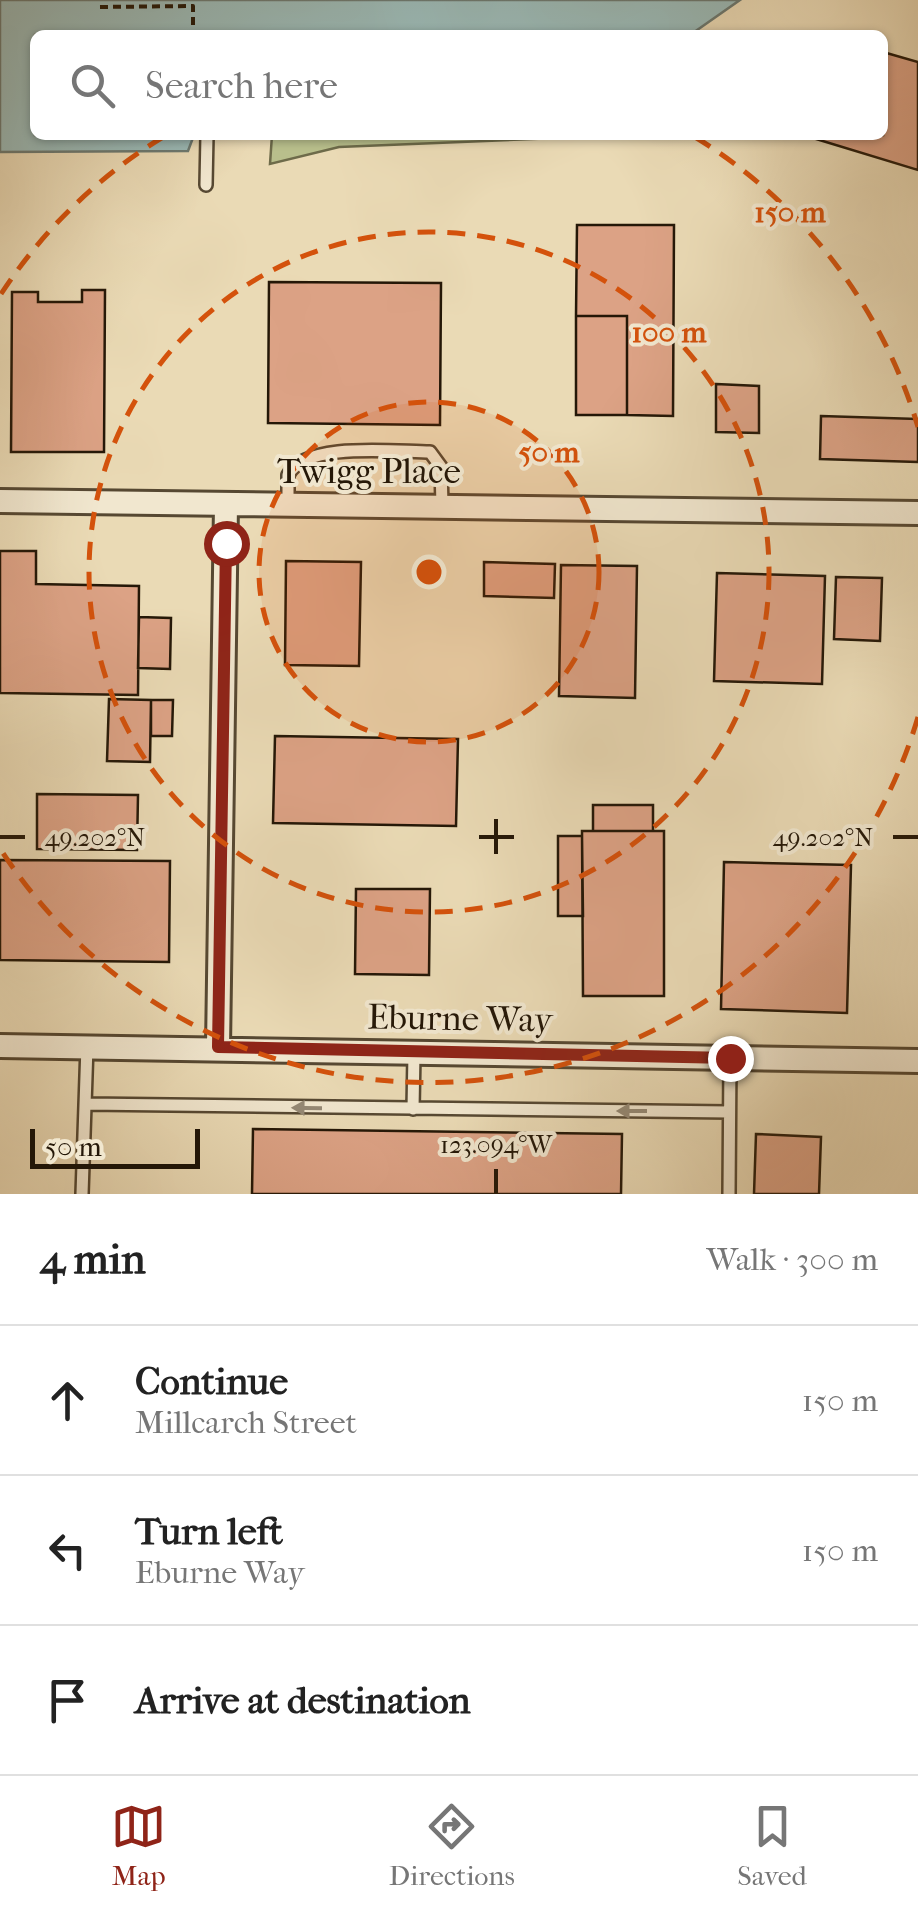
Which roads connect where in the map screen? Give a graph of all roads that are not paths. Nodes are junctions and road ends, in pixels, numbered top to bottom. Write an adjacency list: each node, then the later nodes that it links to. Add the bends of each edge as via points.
1 (206, 140): 2 (lane)
2 (206, 186)
3 (0, 501): 4 (street, Twigg Place)
4 (226, 505): 5 (street, Twigg Place); 10 (street)
5 (288, 506): 6 (street, Twigg Place); 6 (lane, via 288,475 299,461 339,452 430,452 441,467)
6 (442, 506): 7 (street, Twigg Place)
7 (918, 514)
8 (0, 1046): 9 (street, Eburne Way)
9 (88, 1046): 10 (street, Eburne Way); 14 (lane)
10 (218, 1047): 11 (street, Eburne Way)
11 (414, 1052): 12 (street, Eburne Way); 15 (lane)
12 (730, 1058): 13 (street, Eburne Way); 16 (lane)
13 (918, 1060)
14 (86, 1104): 15 (lane, one-way to 14); 17 (lane)
15 (412, 1109): 16 (lane, one-way to 15)
16 (730, 1112): 18 (lane)
17 (82, 1194)
18 (729, 1194)

